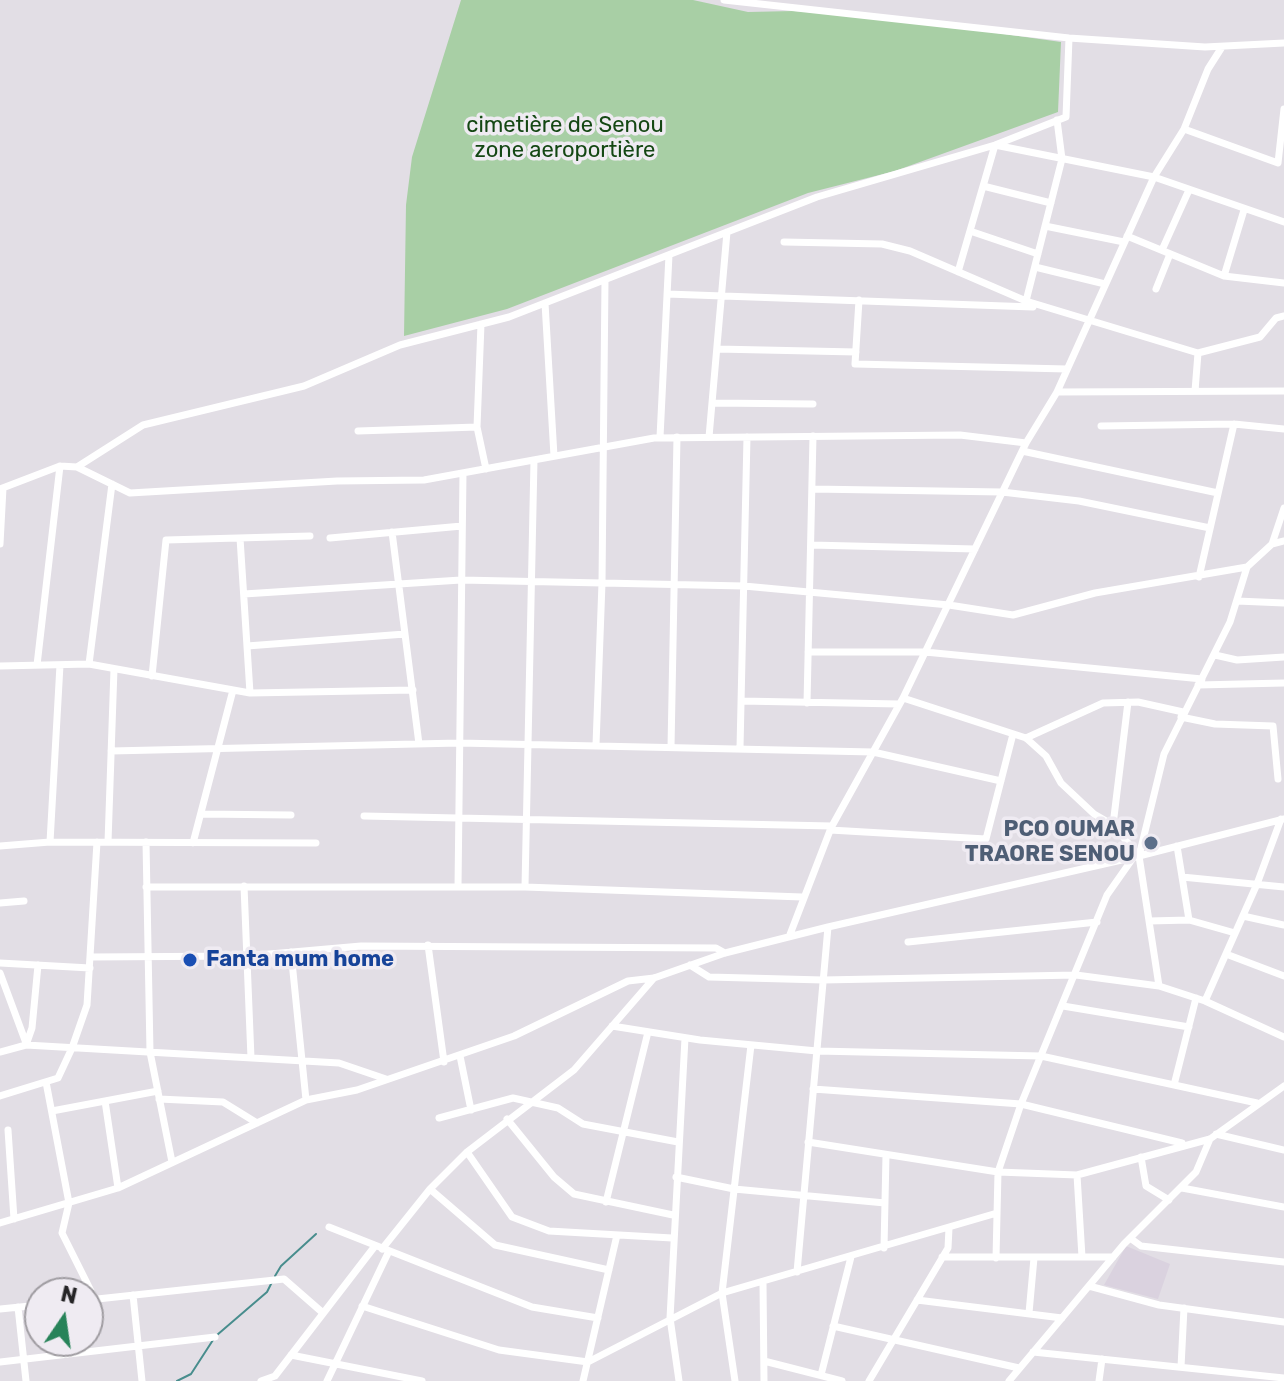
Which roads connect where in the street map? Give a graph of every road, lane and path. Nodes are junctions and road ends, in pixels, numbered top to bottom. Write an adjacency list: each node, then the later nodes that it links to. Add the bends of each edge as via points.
1 (724, 0): 2 (street)
2 (1069, 38): 4 (street); 6 (street, via 1066,117)
3 (1284, 43): 4 (street)
4 (1222, 47): 8 (street)
5 (1284, 109): 7 (street)
6 (1057, 120): 9 (street); 10 (street)
7 (1283, 128): 11 (street)
8 (1184, 129): 11 (street); 12 (street)
9 (995, 145): 10 (street); 13 (street); 20 (street, via 817,197)
10 (1062, 159): 12 (street); 15 (street)
11 (1281, 164)
12 (1154, 177): 14 (street); 21 (street)
13 (983, 186): 15 (street); 19 (street)
14 (1189, 190): 16 (street); 23 (street)
15 (1051, 203): 18 (street)
16 (1244, 210): 17 (street); 29 (street)
17 (1284, 222)
18 (1045, 226): 21 (street); 24 (street)
19 (970, 231): 24 (street); 28 (street)
20 (727, 232): 26 (street); 35 (street)
21 (1126, 239): 23 (street); 32 (street)
22 (784, 242): 28 (street, via 882,244)
23 (1162, 250): 25 (street)
24 (1038, 254): 27 (street)
25 (1170, 254): 29 (street); 33 (street)
26 (669, 255): 30 (street); 34 (street)
27 (1035, 267): 32 (street); 37 (street)
28 (958, 272): 37 (street)
29 (1224, 276): 31 (street)
30 (605, 280): 38 (street); 63 (street)
31 (1284, 283)
32 (1105, 284): 41 (street)
33 (1156, 289)
34 (667, 294): 35 (street); 58 (street)
35 (721, 296): 36 (street); 43 (street)
36 (859, 300): 39 (street); 44 (street)
37 (1026, 301): 39 (street)
38 (545, 303): 42 (street); 65 (street)
39 (1041, 307): 41 (street)
40 (1284, 316): 45 (street, via 1260,337)
41 (1088, 320): 45 (street); 46 (street)
42 (481, 324): 54 (street); 68 (street, via 400,345 304,386 143,425)
43 (717, 349): 44 (street); 50 (street)
44 (856, 352): 46 (street, via 855,364)
45 (1198, 353): 47 (street)
46 (1067, 369): 49 (street)
47 (1195, 391): 48 (street); 49 (street)
48 (1284, 391)
49 (1057, 392): 62 (street)
50 (712, 403): 51 (street); 60 (street)
51 (813, 404)
52 (1234, 424): 53 (street); 55 (street); 75 (street)
53 (1101, 426)
54 (477, 427): 56 (street); 69 (street)
55 (1284, 429)
56 (358, 431)
57 (813, 436): 61 (street); 62 (street, via 960,435); 73 (street)
58 (660, 437): 59 (street); 63 (street)
59 (677, 437): 60 (street); 94 (street)
60 (709, 437): 61 (street)
61 (747, 437): 95 (street)
62 (1026, 443): 64 (street)
63 (601, 447): 65 (street); 92 (street)
64 (1022, 451): 74 (street); 75 (street)
65 (554, 456): 66 (street)
66 (534, 460): 69 (street); 91 (street)
67 (60, 466): 68 (street); 72 (street); 108 (street)
68 (77, 467): 71 (street)
69 (486, 469): 70 (street)
70 (463, 473): 71 (street, via 424,480 130,493); 77 (street)
71 (112, 484): 107 (street)
72 (2, 489): 84 (street)
73 (812, 489): 74 (street); 86 (street)
74 (1002, 492): 78 (street, via 1079,501); 87 (street)
75 (1218, 493): 78 (street)
76 (1284, 508): 85 (street)
77 (462, 526): 79 (street); 90 (street)
78 (1210, 528): 89 (street)
79 (392, 532): 82 (street); 93 (street)
80 (310, 536): 81 (street)
81 (240, 538): 97 (street); 112 (street, via 166,540)
82 (330, 538)
83 (1284, 541): 85 (street)
84 (0, 544)
85 (1272, 544): 88 (street)
86 (811, 545): 87 (street); 96 (street)
87 (975, 549): 100 (street)
88 (1247, 567): 89 (street); 98 (street)
89 (1199, 577): 100 (street, via 1095,593 1013,615)
90 (461, 580): 91 (street); 93 (street); 125 (street)
91 (532, 581): 92 (street); 127 (street)
92 (602, 583): 94 (street); 128 (street)
93 (399, 584): 97 (street); 101 (street)
94 (675, 584): 95 (street); 129 (street)
95 (744, 586): 96 (street); 118 (street)
96 (809, 592): 100 (street); 103 (street)
97 (244, 594): 102 (street)
98 (1237, 601): 99 (street); 105 (street)
99 (1284, 603)
100 (949, 605): 104 (street)
101 (405, 634): 102 (street); 116 (street)
102 (247, 646): 117 (street)
103 (808, 652): 104 (street); 121 (street)
104 (925, 652): 113 (street); 119 (street)
105 (1215, 655): 106 (street, via 1237,660); 113 (street)
106 (1284, 657)
107 (89, 664): 109 (street); 111 (street)
108 (37, 665): 109 (street); 110 (street)
109 (60, 665): 145 (street)
110 (0, 666)
111 (114, 669): 112 (street); 133 (street)
112 (152, 676): 115 (street)
113 (1200, 682): 114 (street); 122 (street)
114 (1284, 683)
115 (233, 690): 117 (street); 132 (street)
116 (413, 690): 117 (street); 126 (street)
117 (250, 693)
118 (741, 701): 121 (street); 130 (street)
119 (901, 701): 121 (street); 123 (street); 134 (street)
120 (1128, 702): 122 (street); 124 (street, via 1103,703); 143 (street)
121 (807, 703)
122 (1182, 715): 131 (street, via 1215,724 1273,726); 153 (street, via 1164,754)
123 (1013, 734): 124 (street); 136 (street)
124 (1026, 738): 143 (street, via 1046,756 1061,783)
125 (459, 743): 126 (street); 127 (street); 140 (street)
126 (419, 744): 132 (street)
127 (528, 744): 128 (street); 141 (street)
128 (596, 745): 129 (street)
129 (671, 747): 130 (street)
130 (740, 748): 134 (street)
131 (1280, 748): 135 (street)
132 (218, 749): 133 (street); 137 (street)
133 (111, 751): 147 (street)
134 (873, 752): 136 (street); 144 (street)
135 (1278, 779)
136 (1001, 781): 144 (street, via 986,839)
137 (201, 814): 138 (street); 149 (street)
138 (291, 815)
139 (364, 816): 140 (street)
140 (458, 817): 141 (street); 158 (street)
141 (527, 818): 144 (street); 159 (street)
142 (1282, 819): 152 (street); 155 (street)
143 (1113, 825): 153 (street)
144 (831, 828): 161 (street)
145 (50, 842): 146 (street); 151 (street)
146 (97, 842): 147 (street); 178 (street)
147 (108, 842): 148 (street)
148 (146, 842): 149 (street); 157 (street)
149 (193, 843): 150 (street)
150 (316, 843)
151 (0, 846)
152 (1177, 846): 153 (street); 154 (street)
153 (1136, 857): 166 (street); 167 (street, via 1107,895); 169 (street)
154 (1182, 877): 155 (street); 165 (street)
155 (1257, 884): 160 (street); 164 (street)
156 (244, 886): 157 (street); 158 (street); 177 (street)
157 (146, 887): 179 (street)
158 (458, 887): 159 (street)
159 (525, 887): 161 (street)
160 (1284, 887)
161 (802, 897): 171 (street)
162 (24, 901): 163 (street)
163 (0, 903)
164 (1243, 916): 168 (street); 170 (street)
165 (1189, 920): 166 (street); 170 (street)
166 (1149, 921): 190 (street)
167 (1097, 922): 172 (street); 185 (street)
168 (1284, 925)
169 (828, 927): 171 (street); 188 (street)
170 (1235, 933): 176 (street)
171 (789, 937): 175 (street)
172 (908, 942)
173 (428, 945): 174 (street); 175 (street, via 716,948); 208 (street)
174 (291, 952): 177 (street); 207 (street)
175 (725, 953): 182 (street)
176 (1226, 954): 186 (street); 191 (street)
177 (247, 956): 179 (street); 206 (street)
178 (91, 957): 179 (street); 183 (street)
179 (148, 957): 203 (street)
180 (0, 963): 181 (street)
181 (38, 965): 183 (street); 198 (street)
182 (690, 965): 187 (street); 188 (street, via 709,977)
183 (90, 968): 200 (street, via 87,1005)
184 (0, 973): 189 (street)
185 (1076, 975): 188 (street); 190 (street); 192 (street)
186 (1284, 976)
187 (654, 978): 193 (street); 204 (street, via 628,981)
188 (823, 980): 201 (street)
189 (3, 986): 198 (street)
190 (1159, 986): 191 (street)
191 (1200, 1000): 194 (street); 196 (street)
192 (1063, 1006): 194 (street); 205 (street)
193 (612, 1026): 195 (street); 218 (street, via 574,1070)
194 (1189, 1027): 211 (street)
195 (648, 1032): 197 (street); 227 (street)
196 (1284, 1037)
197 (685, 1038): 199 (street); 229 (street)
198 (26, 1045): 200 (street); 202 (street)
199 (751, 1045): 201 (street); 243 (street)
200 (72, 1048): 203 (street); 210 (street, via 58,1078)
201 (817, 1051): 205 (street); 213 (street)
202 (0, 1052)
203 (150, 1052): 206 (street); 214 (street)
204 (460, 1056): 208 (street); 221 (street)
205 (1041, 1056): 211 (street); 220 (street)
206 (251, 1058): 207 (street)
207 (302, 1061): 209 (street, via 339,1063); 216 (street)
208 (444, 1062): 209 (street)
209 (388, 1080): 216 (street)
210 (46, 1082): 215 (street); 222 (street)
211 (1174, 1085): 219 (street)
212 (1284, 1086): 219 (street)
213 (813, 1089): 220 (street); 230 (street)
214 (158, 1095): 217 (street); 225 (street, via 223,1102); 236 (street)
215 (0, 1096)
216 (306, 1100): 225 (street)
217 (105, 1101): 222 (street); 240 (street)
218 (530, 1102): 221 (street, via 513,1098); 224 (street); 227 (street, via 558,1108 583,1124)
219 (1257, 1103): 228 (street)
220 (1021, 1104): 231 (street); 237 (street)
221 (471, 1110): 223 (street)
222 (52, 1111): 247 (street)
223 (439, 1118)
224 (507, 1119): 233 (street); 246 (street, via 574,1194)
225 (257, 1123): 236 (street)
226 (8, 1130): 252 (street)
227 (623, 1132): 229 (street); 246 (street)
228 (1213, 1136): 231 (street); 232 (street); 241 (street)
229 (678, 1142): 239 (street)
230 (808, 1142): 234 (street); 244 (street)
231 (1184, 1144): 235 (street)
232 (1284, 1150)
233 (467, 1152): 242 (street); 256 (street, via 512,1217 549,1231)
234 (886, 1155): 237 (street); 248 (street)
235 (1141, 1157): 238 (street); 245 (street, via 1146,1186)
236 (172, 1162): 240 (street)
237 (998, 1172): 238 (street); 250 (street)
238 (1077, 1175): 263 (street)
239 (676, 1177): 243 (street); 251 (street)
240 (118, 1188): 247 (street)
241 (1182, 1188): 245 (street); 249 (street)
242 (430, 1189): 260 (street); 268 (street, via 495,1245)
243 (734, 1189): 244 (street); 273 (street)
244 (804, 1195): 248 (street); 269 (street)
245 (1169, 1200): 258 (street)
246 (606, 1202): 251 (street)
247 (69, 1203): 252 (street); 270 (street, via 62,1233)
248 (885, 1203): 259 (street)
249 (1284, 1207)
250 (997, 1213): 255 (street); 265 (street)
251 (673, 1215): 257 (street)
252 (14, 1219): 253 (street)
253 (0, 1223)
254 (329, 1227): 260 (street)
255 (949, 1228): 259 (street); 262 (street)
256 (617, 1235): 257 (street); 268 (street)
257 (672, 1238): 285 (street)
258 (1130, 1238): 264 (street); 267 (street, via 1141,1246)
259 (884, 1248): 261 (street)
260 (382, 1249): 278 (street); 282 (street); 284 (street, via 532,1307)
261 (851, 1257): 269 (street); 288 (street)
262 (942, 1257): 265 (street); 276 (street)
263 (1082, 1257): 264 (street); 266 (street)
264 (1113, 1257): 272 (street)
265 (996, 1258): 266 (street)
266 (1034, 1258): 283 (street)
267 (1284, 1262)
268 (609, 1270): 284 (street)
269 (797, 1272): 271 (street)
270 (82, 1277)
271 (763, 1282): 273 (street); 296 (street)
272 (1089, 1286): 280 (street); 286 (street)
273 (722, 1293): 285 (street); 311 (street)
274 (133, 1295): 275 (street); 282 (street, via 284,1279); 291 (street)
275 (104, 1298)
276 (917, 1300): 283 (street); 290 (street)
277 (24, 1306): 279 (street)
278 (362, 1306): 298 (street, via 499,1350); 299 (street)
279 (18, 1307): 281 (street); 294 (street)
280 (1184, 1308): 287 (street); 300 (street)
281 (0, 1309)
282 (323, 1313): 293 (street)
283 (1029, 1313): 286 (street)
284 (598, 1318): 298 (street)
285 (670, 1318): 298 (street); 310 (street)
286 (1062, 1318): 292 (street)
287 (1284, 1322)
288 (833, 1326): 290 (street); 302 (street)
289 (215, 1337): 291 (street)
290 (894, 1340): 301 (street); 314 (street)
291 (138, 1346): 294 (street); 305 (street)
292 (1033, 1352): 295 (street); 301 (street)
293 (291, 1355): 299 (street); 306 (street, via 275,1376)
294 (23, 1359): 297 (street); 304 (street)
295 (1102, 1359): 300 (street); 316 (street)
296 (764, 1361): 302 (street); 312 (street)
297 (0, 1362)
298 (588, 1362): 309 (street)
299 (335, 1364): 307 (street); 308 (street)
300 (1181, 1367): 303 (street)
301 (1019, 1368): 315 (street)
302 (821, 1375): 313 (street)
303 (1284, 1378)
304 (26, 1381)
305 (142, 1381)
306 (261, 1381)
307 (327, 1381)
308 (418, 1381)
309 (583, 1381)
310 (679, 1381)
311 (735, 1381)
312 (764, 1381)
313 (842, 1381)
314 (869, 1381)
315 (1009, 1381)
316 (1099, 1381)

